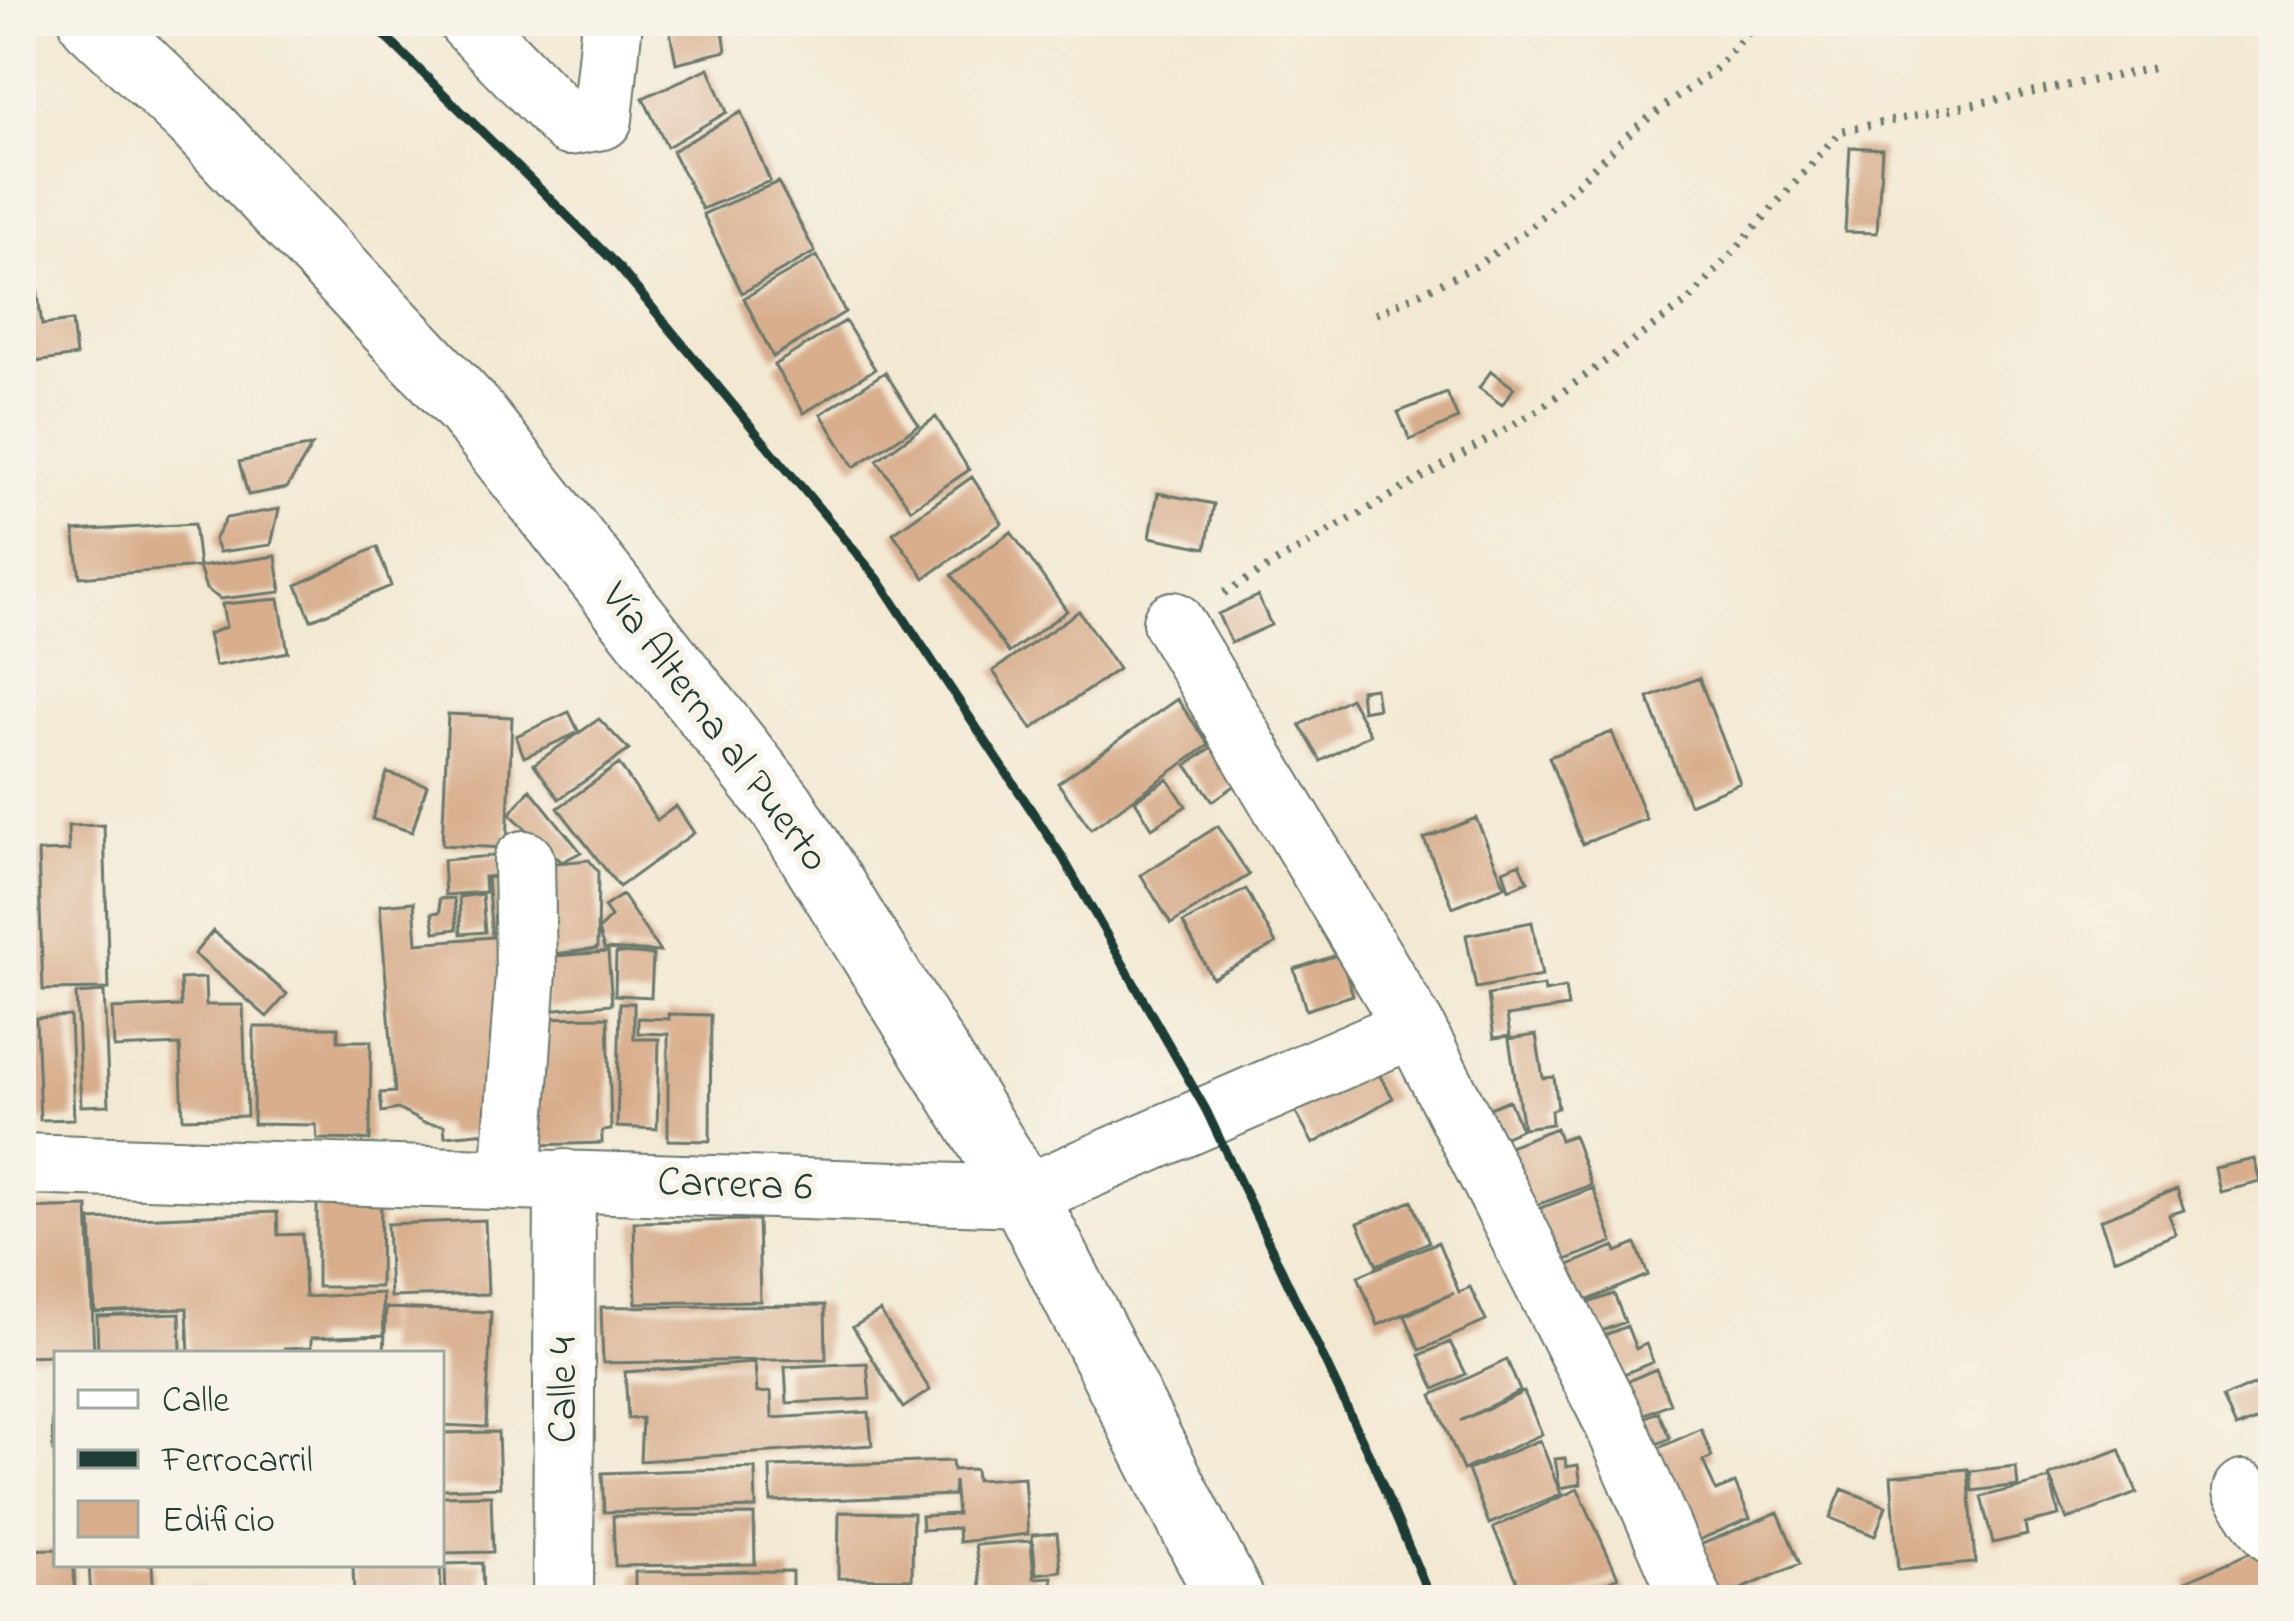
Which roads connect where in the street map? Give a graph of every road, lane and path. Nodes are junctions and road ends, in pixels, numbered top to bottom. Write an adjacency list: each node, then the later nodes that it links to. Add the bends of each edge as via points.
1 (93, 21): 12 (main road, Vía Alterna al Puerto, via 195,118 483,426 782,806)
2 (468, 21): 3 (street, via 569,125 602,119)
3 (612, 21)
4 (1759, 21): 6 (path, via 1714,70 1634,129 1529,229 1476,266)
5 (2159, 67): 7 (path, via 1840,131 1690,300 1534,412)
6 (1376, 314)
7 (1173, 622): 9 (street)
8 (524, 861): 11 (street, Calle 4)
9 (1414, 1027): 12 (street, Carrera 6); 15 (street, via 1613,1419)
10 (21, 1164): 11 (street, Carrera 6)
11 (538, 1179): 12 (street, Carrera 6); 13 (street, Calle 4)
12 (1024, 1196): 14 (main road, Vía Alterna al Puerto)
13 (563, 1600)
14 (1231, 1600)
15 (1692, 1600)

